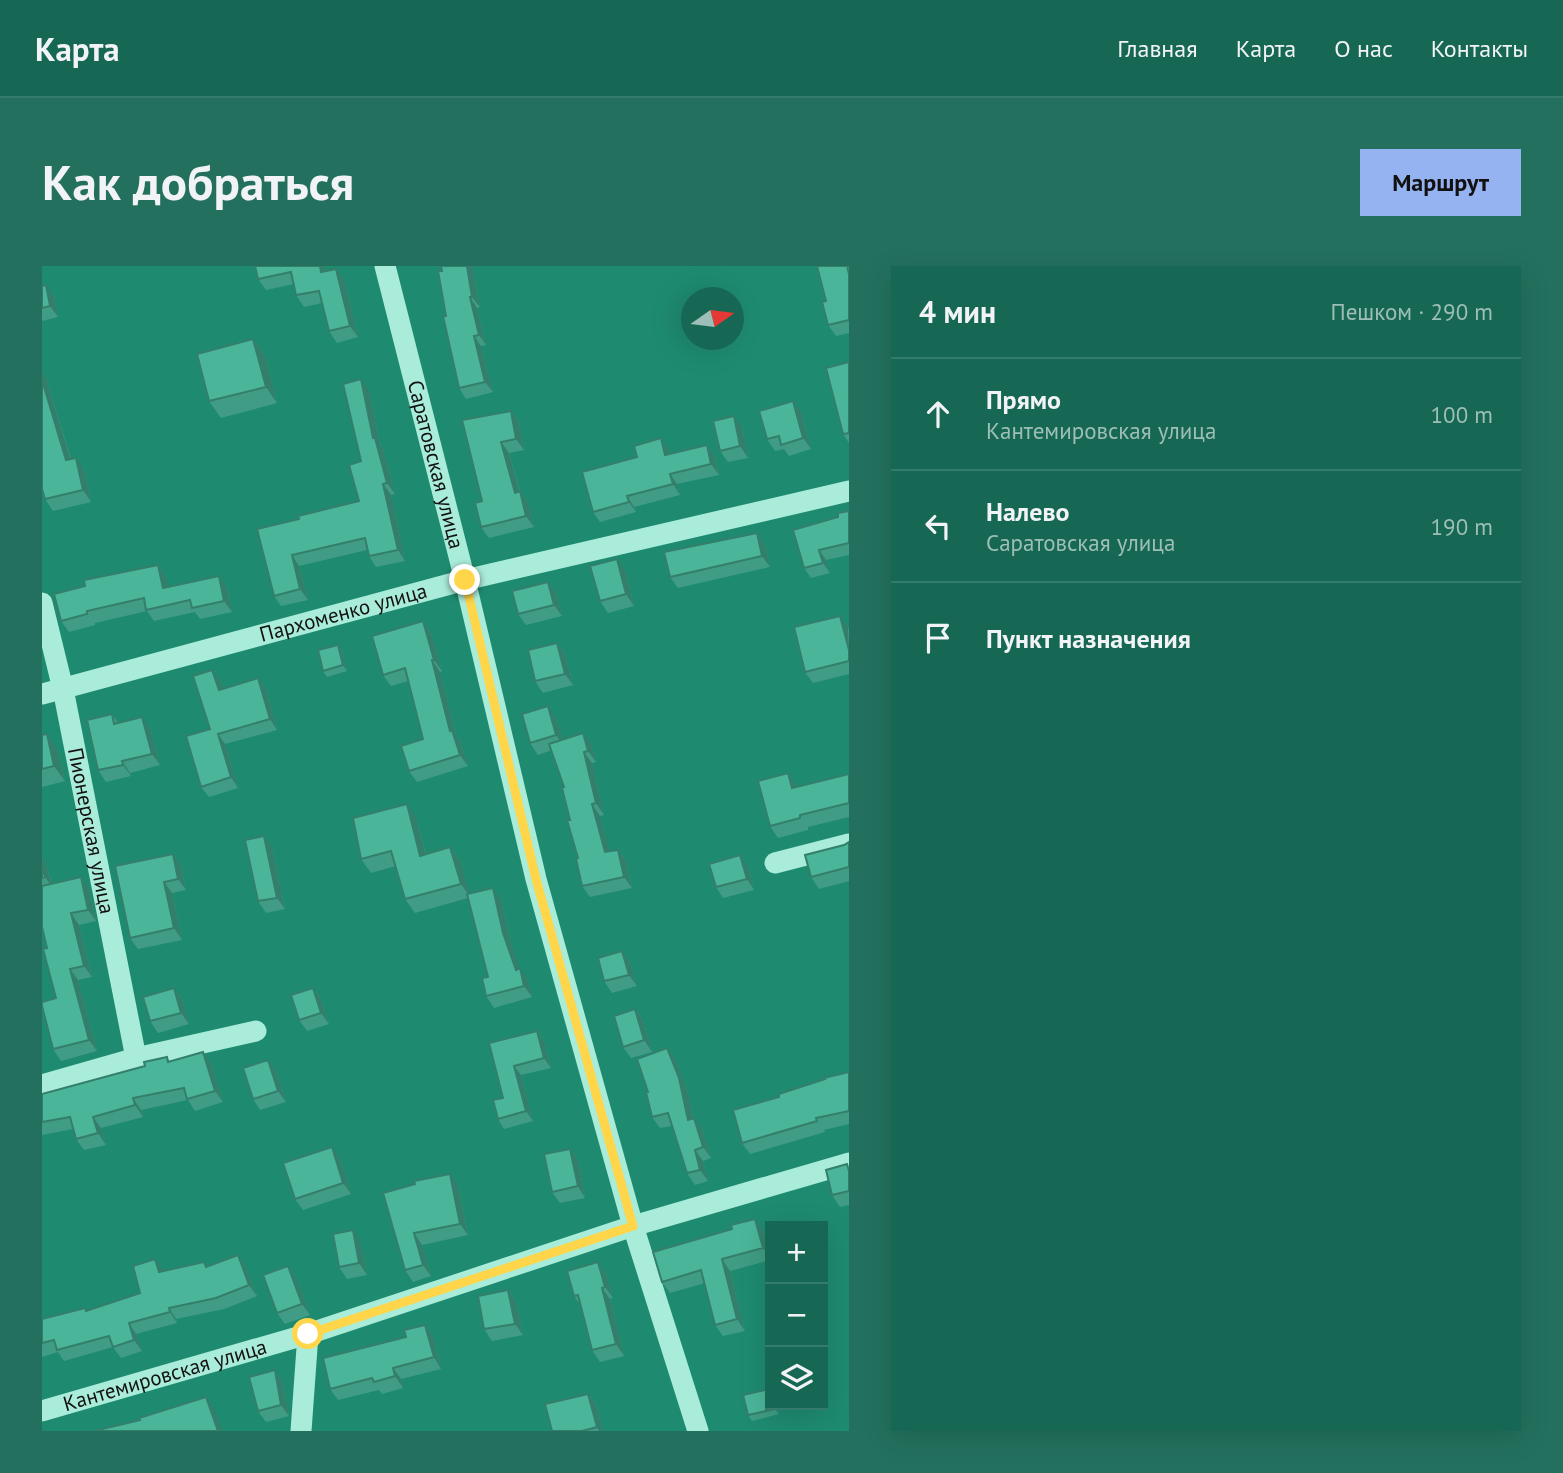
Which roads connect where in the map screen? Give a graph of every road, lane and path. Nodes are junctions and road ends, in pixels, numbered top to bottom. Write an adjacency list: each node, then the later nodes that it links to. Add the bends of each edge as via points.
1 (385, 266): 3 (street, Саратовская улица)
2 (849, 491): 3 (street, Пархоменко улица)
3 (465, 580): 5 (street, Пархоменко улица); 12 (street, Саратовская улица, via 536,879)
4 (42, 603): 5 (street, Пионерская улица)
5 (52, 691): 9 (street, Пионерская улица)
6 (849, 844): 7 (street)
7 (775, 863)
8 (256, 1031): 9 (street)
9 (136, 1058): 10 (street)
10 (42, 1085)
11 (849, 1163): 12 (street, Кантемировская улица)
12 (633, 1226): 13 (street, Кантемировская улица); 16 (street, Саратовская улица)
13 (308, 1334): 14 (street, Кантемировская улица); 15 (street)
14 (42, 1411)
15 (301, 1431)
16 (698, 1431)

